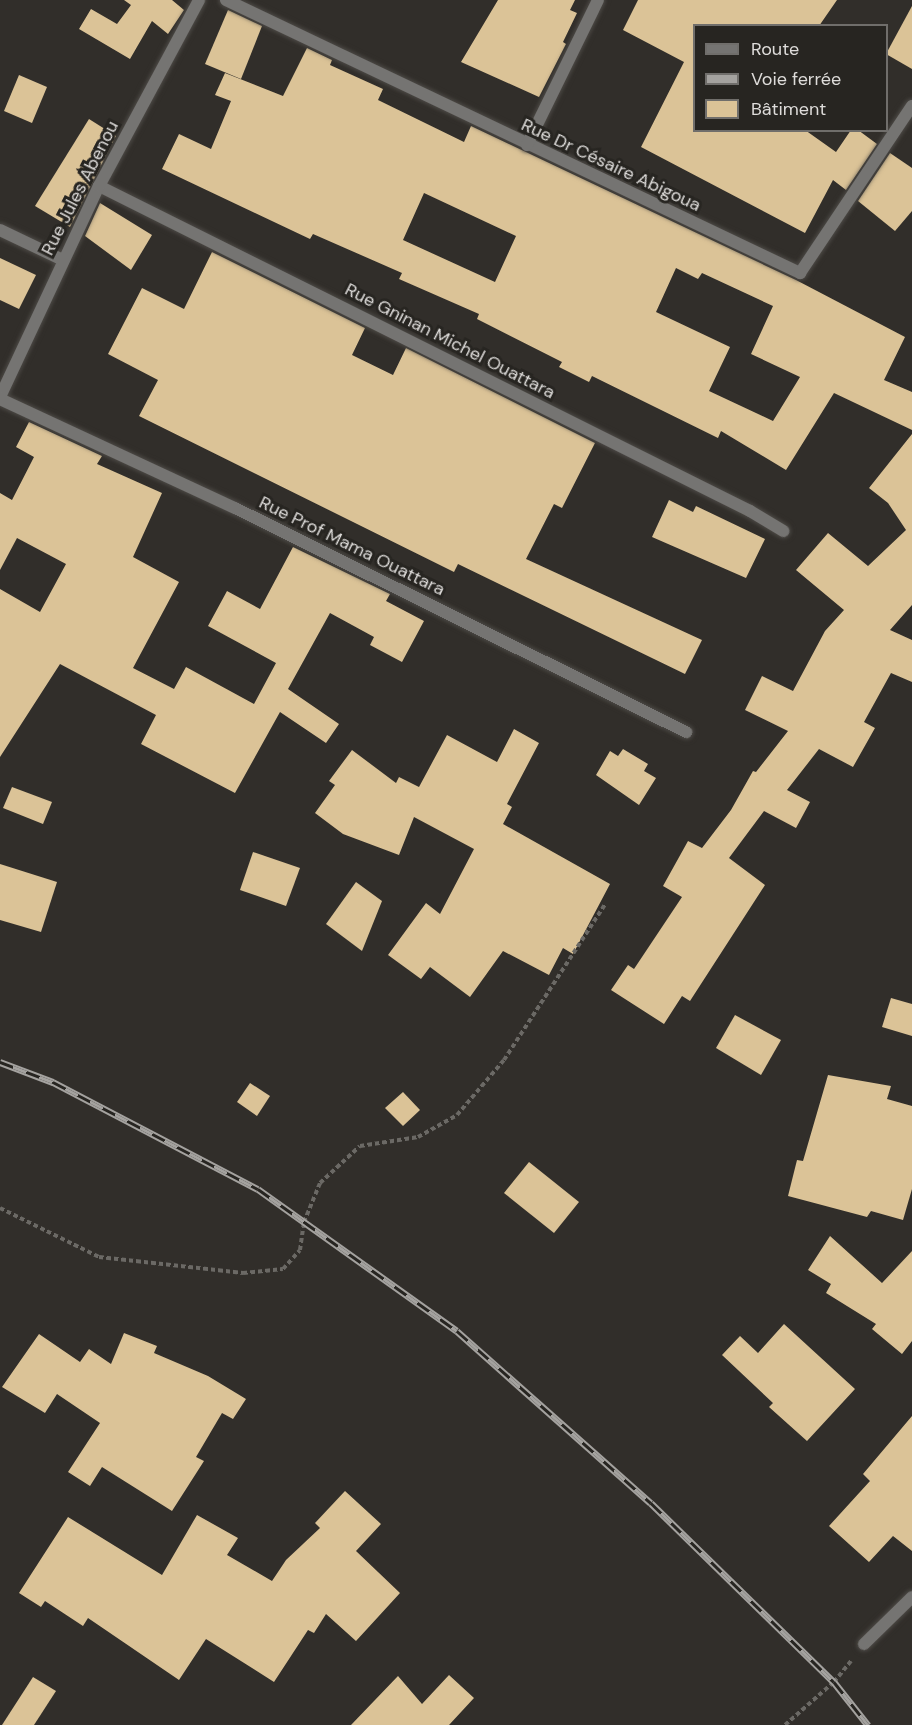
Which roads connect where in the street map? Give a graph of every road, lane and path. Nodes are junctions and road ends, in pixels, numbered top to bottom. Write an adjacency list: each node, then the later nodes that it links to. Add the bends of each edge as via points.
1 (199, 0): 6 (street, Rue Jules Abenou)
2 (226, 0): 5 (street, Rue Dr Césaire Abigoua)
3 (598, 0): 5 (street)
4 (912, 106): 5 (street, Rue Dr Césaire Abigoua, via 800,273)
5 (527, 145)
6 (99, 186): 8 (street, Rue Jules Abenou); 10 (street, Rue Gninan Michel Ouattara, via 729,500)
7 (0, 230): 8 (street)
8 (63, 260): 9 (street, Rue Jules Abenou)
9 (0, 398): 11 (street, Rue Prof Mama Ouattara, via 235,508)
10 (783, 531)
11 (686, 732)
12 (606, 903): 13 (path, via 504,1060 457,1115 418,1137 360,1146 320,1183 304,1222 300,1250 284,1269 243,1273 99,1257)
13 (0, 1208)
14 (912, 1597): 15 (street)
15 (864, 1644): 16 (path, via 834,1682)
16 (785, 1725)

